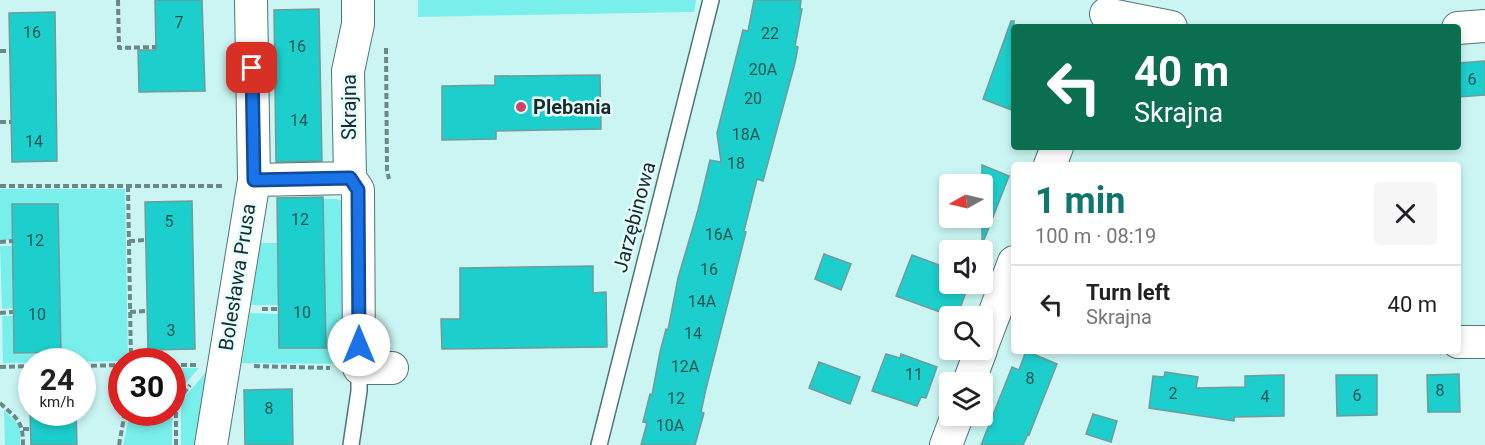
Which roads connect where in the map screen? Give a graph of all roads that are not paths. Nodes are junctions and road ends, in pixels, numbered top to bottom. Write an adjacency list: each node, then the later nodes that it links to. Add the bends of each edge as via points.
1 (251, 0): 9 (street, Bolesława Prusa)
2 (358, 0): 8 (street, Skrajna, via 358,24 348,71)
3 (711, 0): 19 (lane, Jarzębinowa)
4 (1105, 14): 5 (street)
5 (1156, 24)
6 (1485, 26): 7 (street)
7 (1461, 28)
8 (350, 178): 9 (street); 14 (street, Skrajna, via 358,190)
9 (241, 183): 17 (street, Bolesława Prusa)
10 (1011, 278): 11 (street)
11 (993, 322)
12 (1461, 342): 13 (street)
13 (1485, 342)
14 (346, 368): 15 (street); 18 (lane, via 359,391)
15 (392, 368)
16 (953, 426): 20 (street)
17 (211, 445)
18 (351, 445)
19 (599, 445)
20 (946, 445)

